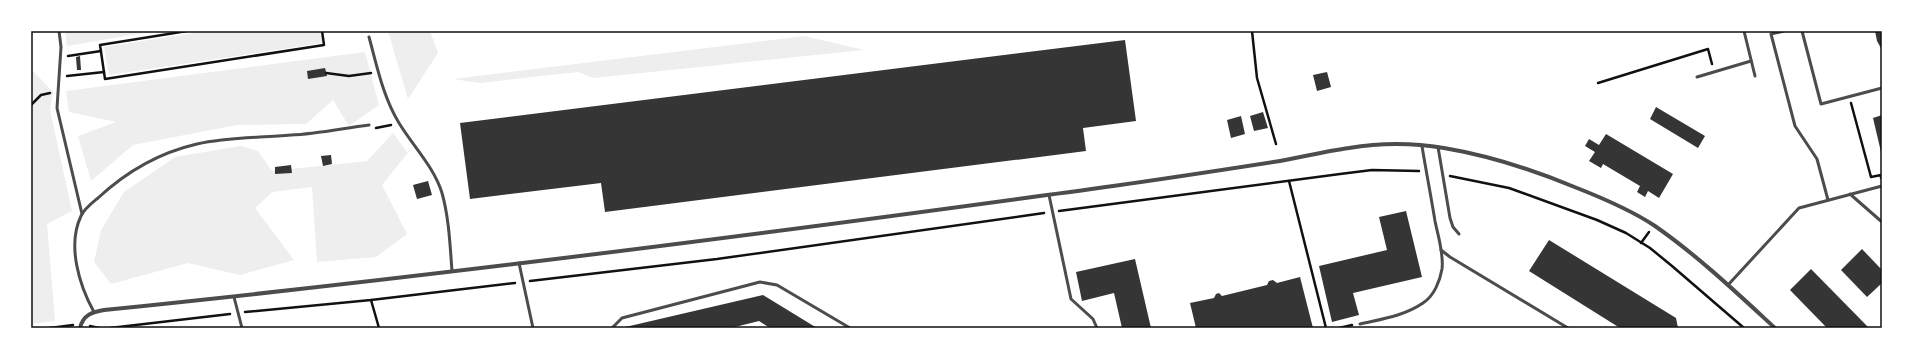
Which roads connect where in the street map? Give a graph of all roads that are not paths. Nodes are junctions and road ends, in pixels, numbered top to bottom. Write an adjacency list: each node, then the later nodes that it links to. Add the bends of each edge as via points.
1 (59, 31): 17 (lane, via 57,108)
2 (1744, 31): 6 (lane)
3 (1784, 31): 16 (lane, via 1771,34 1795,126 1817,159)
4 (1802, 31): 9 (lane, via 1821,104)
5 (369, 37): 22 (lane, via 388,103 442,192 449,229)
6 (1751, 62): 7 (lane); 8 (lane)
7 (1754, 76)
8 (1697, 77)
9 (1882, 88)
10 (370, 125): 17 (lane, via 291,136 263,136 198,144 160,154 115,182)
11 (1422, 146): 12 (street); 15 (street, via 1350,148); 20 (lane)
12 (1438, 147): 19 (lane, via 1450,218); 23 (street, via 1524,167 1618,205 1654,226)
13 (1882, 186): 14 (lane)
14 (1850, 194): 16 (lane); 18 (lane)
15 (1049, 195): 21 (street); 32 (lane, via 1071,299 1093,319)
16 (1828, 200): 23 (lane, via 1799,208)
17 (82, 214): 25 (lane, via 75,241 77,271 85,296)
18 (1882, 222)
19 (1459, 234)
20 (1441, 250): 26 (lane, via 1442,268 1439,281 1424,302 1395,317); 33 (lane)
21 (519, 264): 22 (street); 29 (lane)
22 (452, 271): 24 (street)
23 (1728, 285): 34 (street)
24 (234, 297): 25 (street); 28 (lane)
25 (94, 312): 27 (street, via 86,316)
26 (1360, 324)
27 (80, 326)
28 (242, 328)
29 (533, 328)
30 (612, 328): 31 (lane, via 622,318 760,282 778,285)
31 (850, 328)
32 (1097, 328)
33 (1568, 328)
34 (1775, 328)

